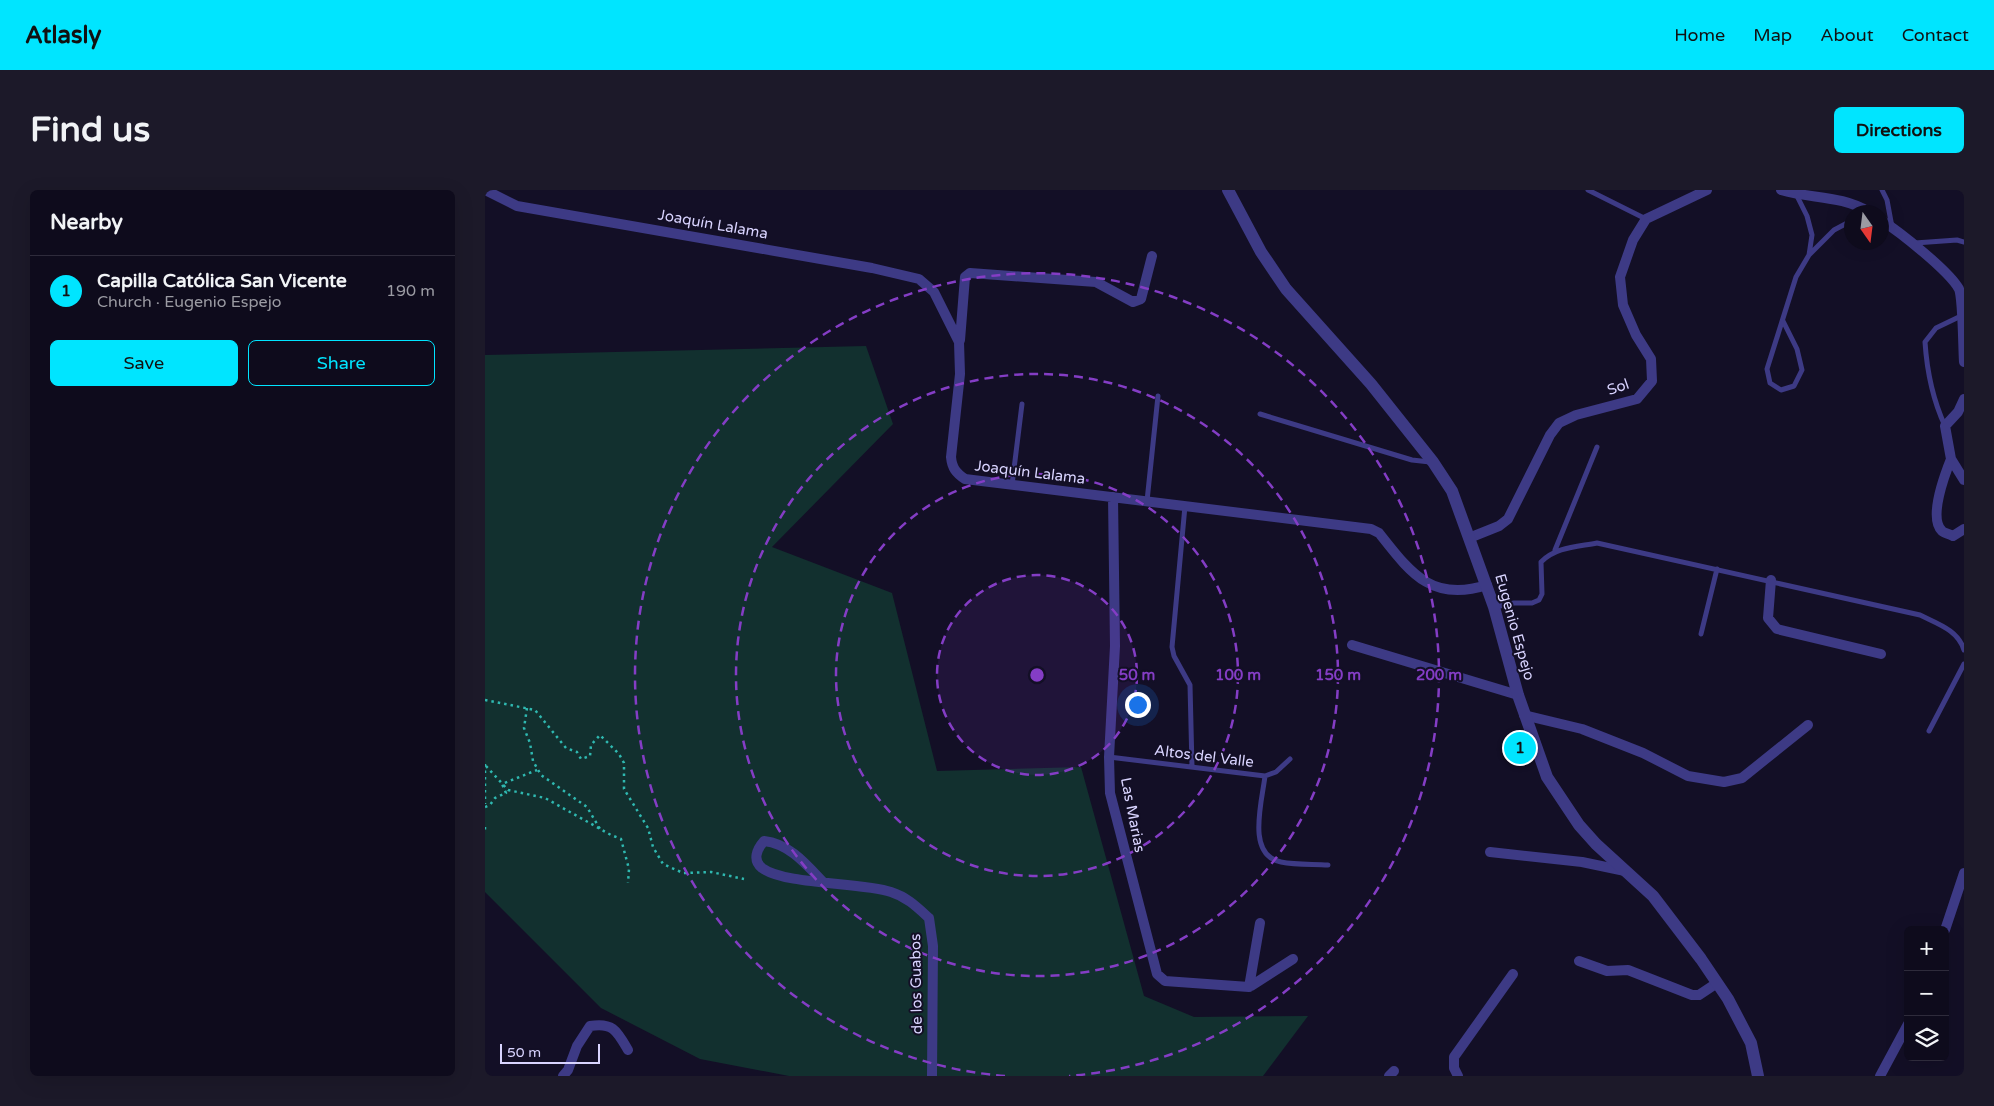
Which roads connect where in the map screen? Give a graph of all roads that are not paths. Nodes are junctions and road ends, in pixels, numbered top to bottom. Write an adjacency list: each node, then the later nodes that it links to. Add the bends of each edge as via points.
1 (485, 190): 21 (street, Joaquín Lalama, via 517,206 919,279 934,292)
2 (1228, 190): 30 (street, Eugenio Espejo, via 1261,252 1286,289 1371,384)
3 (1588, 190): 9 (lane)
4 (1707, 190): 9 (street)
5 (1781, 190): 7 (street)
6 (1882, 190): 12 (lane)
7 (1796, 194): 8 (street, via 1830,197); 15 (lane, via 1812,234)
8 (1857, 205)
9 (1646, 219): 37 (street, Sol, via 1633,240 1620,277 1623,305 1651,359 1652,381 1637,398 1559,423 1508,519)
10 (1844, 225): 15 (lane, via 1834,230)
11 (1889, 225): 12 (street)
12 (1893, 227): 14 (street)
13 (1964, 242): 14 (lane)
14 (1912, 243): 17 (street)
15 (1809, 255): 20 (lane, via 1795,277)
16 (1152, 256): 21 (street, via 1141,299 1133,302 1096,282 970,273 965,276)
17 (1952, 280): 18 (lane); 19 (street, via 1959,290)
18 (1964, 283)
19 (1961, 316): 22 (street); 27 (lane, via 1936,328 1925,342 1934,403)
20 (1783, 321): 20 (lane, via 1767,370 1770,383 1781,390 1794,386 1802,370 1797,350)
21 (959, 342): 32 (street, Joaquín Lalama, via 960,374 952,466 965,479)
22 (1964, 362)
23 (1158, 396): 34 (lane)
24 (1964, 399): 27 (street, via 1958,412)
25 (1022, 404): 32 (lane)
26 (1260, 414): 30 (lane, via 1412,460)
27 (1945, 426): 29 (street)
28 (1597, 447): 38 (lane)
29 (1951, 459): 31 (street); 36 (street, via 1943,480 1937,521 1942,531 1953,536)
30 (1433, 462): 37 (street, Eugenio Espejo, via 1451,491)
31 (1964, 480)
32 (1012, 485): 33 (street, Joaquín Lalama)
33 (1113, 497): 34 (street, Joaquín Lalama); 52 (street, Las Marias, via 1115,646)
34 (1147, 501): 35 (street, Joaquín Lalama)
35 (1185, 506): 41 (street, Joaquín Lalama, via 1371,529 1379,533 1412,574 1436,587 1459,592); 54 (lane, via 1172,647 1190,685)
36 (1964, 529)
37 (1469, 538): 41 (street, Eugenio Espejo)
38 (1555, 550): 39 (lane, via 1597,543); 42 (lane, via 1541,562 1542,594 1539,600)
39 (1717, 569): 40 (lane); 43 (lane)
40 (1771, 580): 45 (lane, via 1920,615 1949,629 1961,641); 46 (street, via 1768,618 1777,629)
41 (1487, 585): 42 (street, Eugenio Espejo)
42 (1494, 607): 48 (street, Eugenio Espejo)
43 (1701, 634)
44 (1352, 645): 48 (street)
45 (1964, 650)
46 (1881, 654)
47 (1964, 664): 51 (lane)
48 (1518, 695): 49 (street, Eugenio Espejo)
49 (1524, 716): 50 (street, via 1582,729 1643,753 1689,776 1724,782 1741,778); 58 (street, Eugenio Espejo, via 1555,791 1596,844)
50 (1808, 725)
51 (1929, 731)
52 (1109, 757): 54 (lane, Altos del Valle); 67 (street, Las Marias, via 1110,793 1157,974 1165,981)
53 (1290, 759): 55 (lane, Altos del Valle, via 1276,772)
54 (1192, 767): 55 (lane, Altos del Valle)
55 (1265, 776): 57 (lane, via 1258,839 1262,850 1269,858 1280,862)
56 (1490, 852): 58 (street, via 1582,862)
57 (1328, 865)
58 (1626, 871): 66 (street, Eugenio Espejo, via 1653,896)
59 (1964, 873): 62 (street)
60 (823, 882): 60 (street, de los Guabos, via 773,874 761,866 757,849 764,841 774,842 792,851); 71 (street, de los Guabos, via 905,896 929,918 933,946)
61 (1260, 923): 67 (street)
62 (1946, 926)
63 (1293, 959): 67 (street)
64 (1579, 961): 66 (street, via 1607,971 1628,970 1692,995)
65 (1513, 974): 72 (street, via 1454,1057)
66 (1717, 983): 73 (street, Eugenio Espejo, via 1751,1043)
67 (1251, 986)
68 (1904, 1031): 74 (street)
69 (628, 1050): 70 (street, via 617,1031 603,1024 590,1026)
70 (563, 1076)
71 (932, 1076)
72 (1458, 1076)
73 (1758, 1076)
74 (1880, 1076)

